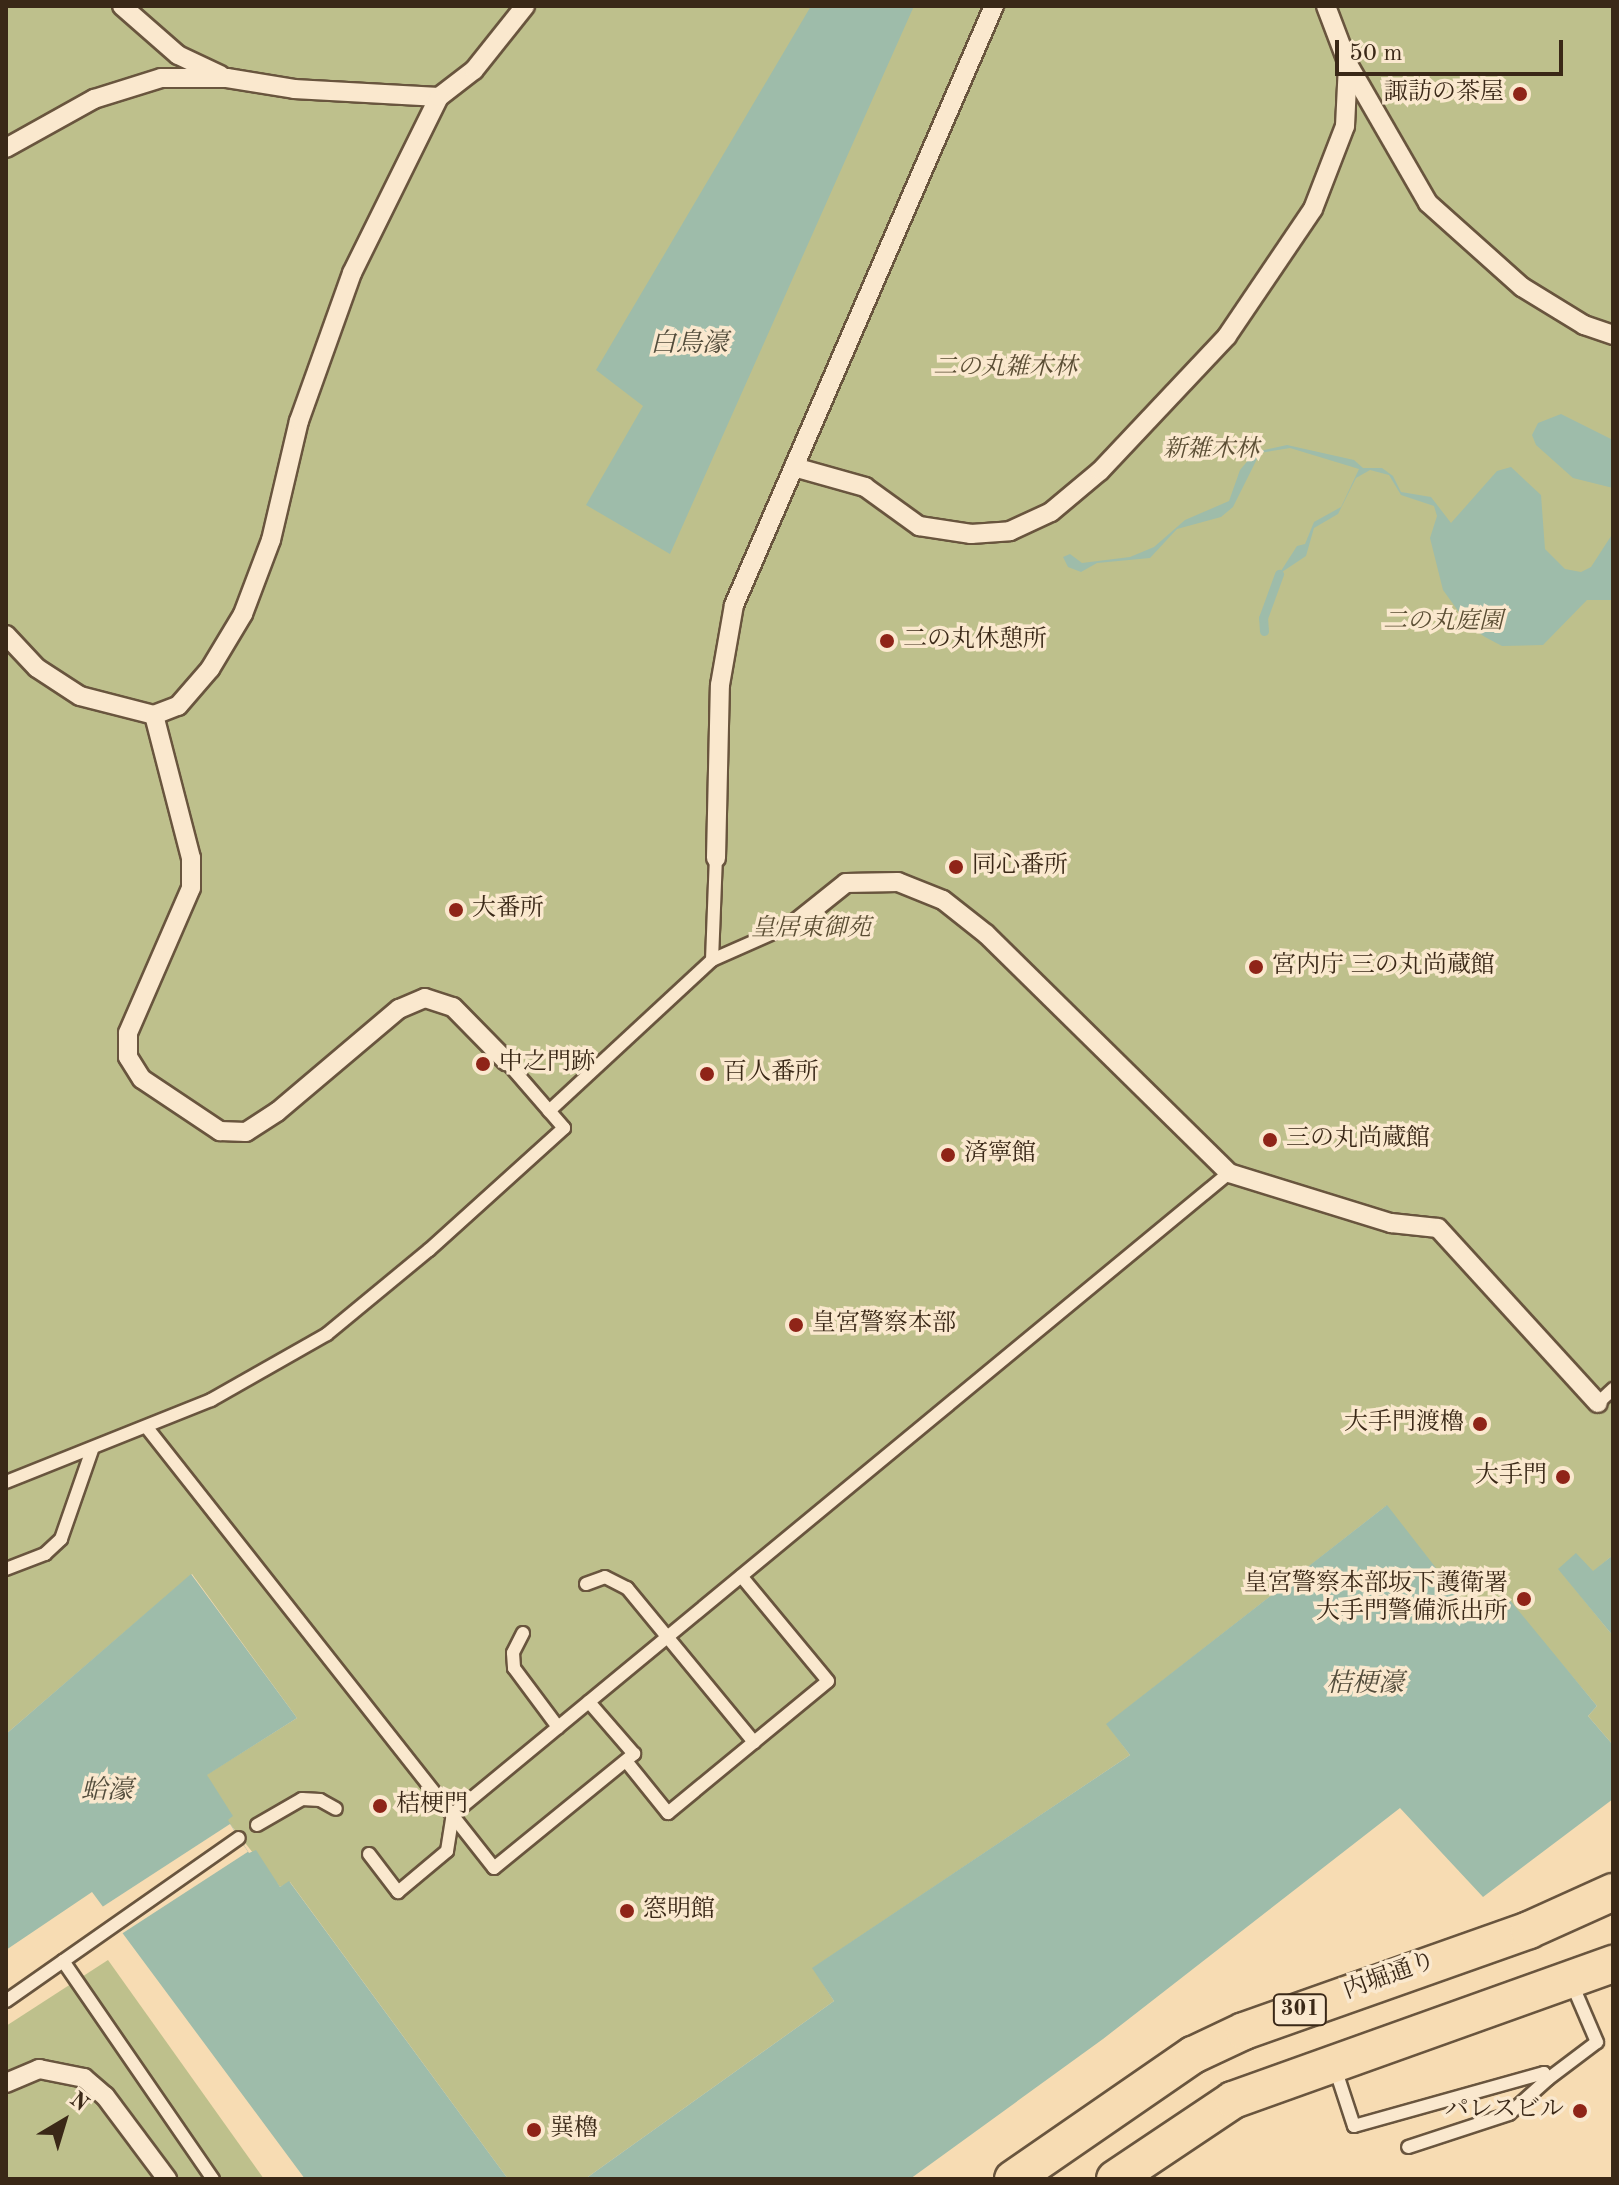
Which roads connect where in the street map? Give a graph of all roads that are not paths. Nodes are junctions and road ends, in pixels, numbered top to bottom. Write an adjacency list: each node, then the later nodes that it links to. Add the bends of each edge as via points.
1 (122, 6): 6 (street, via 178,55)
2 (525, 6): 7 (street, via 474,70)
3 (994, 6): 10 (street)
4 (1326, 6): 5 (street)
5 (1348, 64): 9 (street, via 1428,203 1522,287 1584,325); 10 (street, via 1345,126 1328,176 1268,280 1227,336 1149,420 1051,512 1010,531 948,533 919,526 865,487)
6 (227, 78): 7 (street, via 294,89); 8 (street, via 161,78 39,127)
7 (439, 97): 12 (street, via 352,273 299,421 271,540 243,614 210,669 178,706)
8 (6, 148)
9 (1613, 335)
10 (794, 467): 13 (street, via 734,605 720,685)
11 (6, 635): 12 (street, via 37,668 80,696)
12 (154, 715): 16 (street, via 191,858 191,888 128,1033 128,1057 142,1079 220,1131 246,1132 399,1009 425,998 453,1007)
13 (716, 858): 15 (lane)
14 (796, 923): 15 (lane); 18 (street, via 846,883 898,882 943,900 986,934)
15 (712, 960): 17 (lane)
16 (506, 1061): 17 (lane)
17 (549, 1111): 21 (lane, via 564,1128 327,1334)
18 (1229, 1173): 20 (street, via 1391,1223 1438,1228); 25 (lane)
19 (1613, 1389): 20 (lane)
20 (1598, 1403)
21 (148, 1429): 22 (lane); 34 (lane)
22 (92, 1450): 23 (lane); 24 (lane, via 61,1539 45,1554)
23 (6, 1482)
24 (6, 1569)
25 (741, 1576): 28 (lane); 31 (lane, via 828,1681)
26 (586, 1584): 28 (lane, via 597,1577 621,1582)
27 (523, 1633): 30 (lane, via 513,1653 514,1668)
28 (667, 1638): 29 (lane); 31 (lane)
29 (589, 1702): 30 (lane); 32 (lane, via 634,1754)
30 (558, 1727): 34 (lane)
31 (754, 1742): 32 (lane, via 668,1813)
32 (626, 1761): 34 (lane, via 494,1868)
33 (336, 1809): 35 (lane, via 320,1800 302,1799)
34 (453, 1814): 37 (lane, via 447,1851 398,1892)
35 (257, 1825)
36 (239, 1838): 39 (lane)
37 (369, 1854)
38 (1613, 1892): 49 (main road, 内堀通り / 301, via 1529,1930 1244,2031 1193,2055)
39 (63, 1961): 42 (lane); 48 (lane)
40 (1613, 1964): 41 (main road, 301)
41 (1570, 1981): 43 (main road, 301); 44 (lane, via 1597,2042)
42 (6, 2001)
43 (1333, 2061): 44 (lane, via 1354,2126 1544,2073); 50 (main road, 301, via 1233,2100)
44 (1548, 2079): 46 (lane, via 1509,2114)
45 (6, 2083): 47 (street, via 39,2069 84,2078 105,2096)
46 (1408, 2147)
47 (167, 2179)
48 (213, 2179)
49 (1013, 2179)
50 (1115, 2179)

